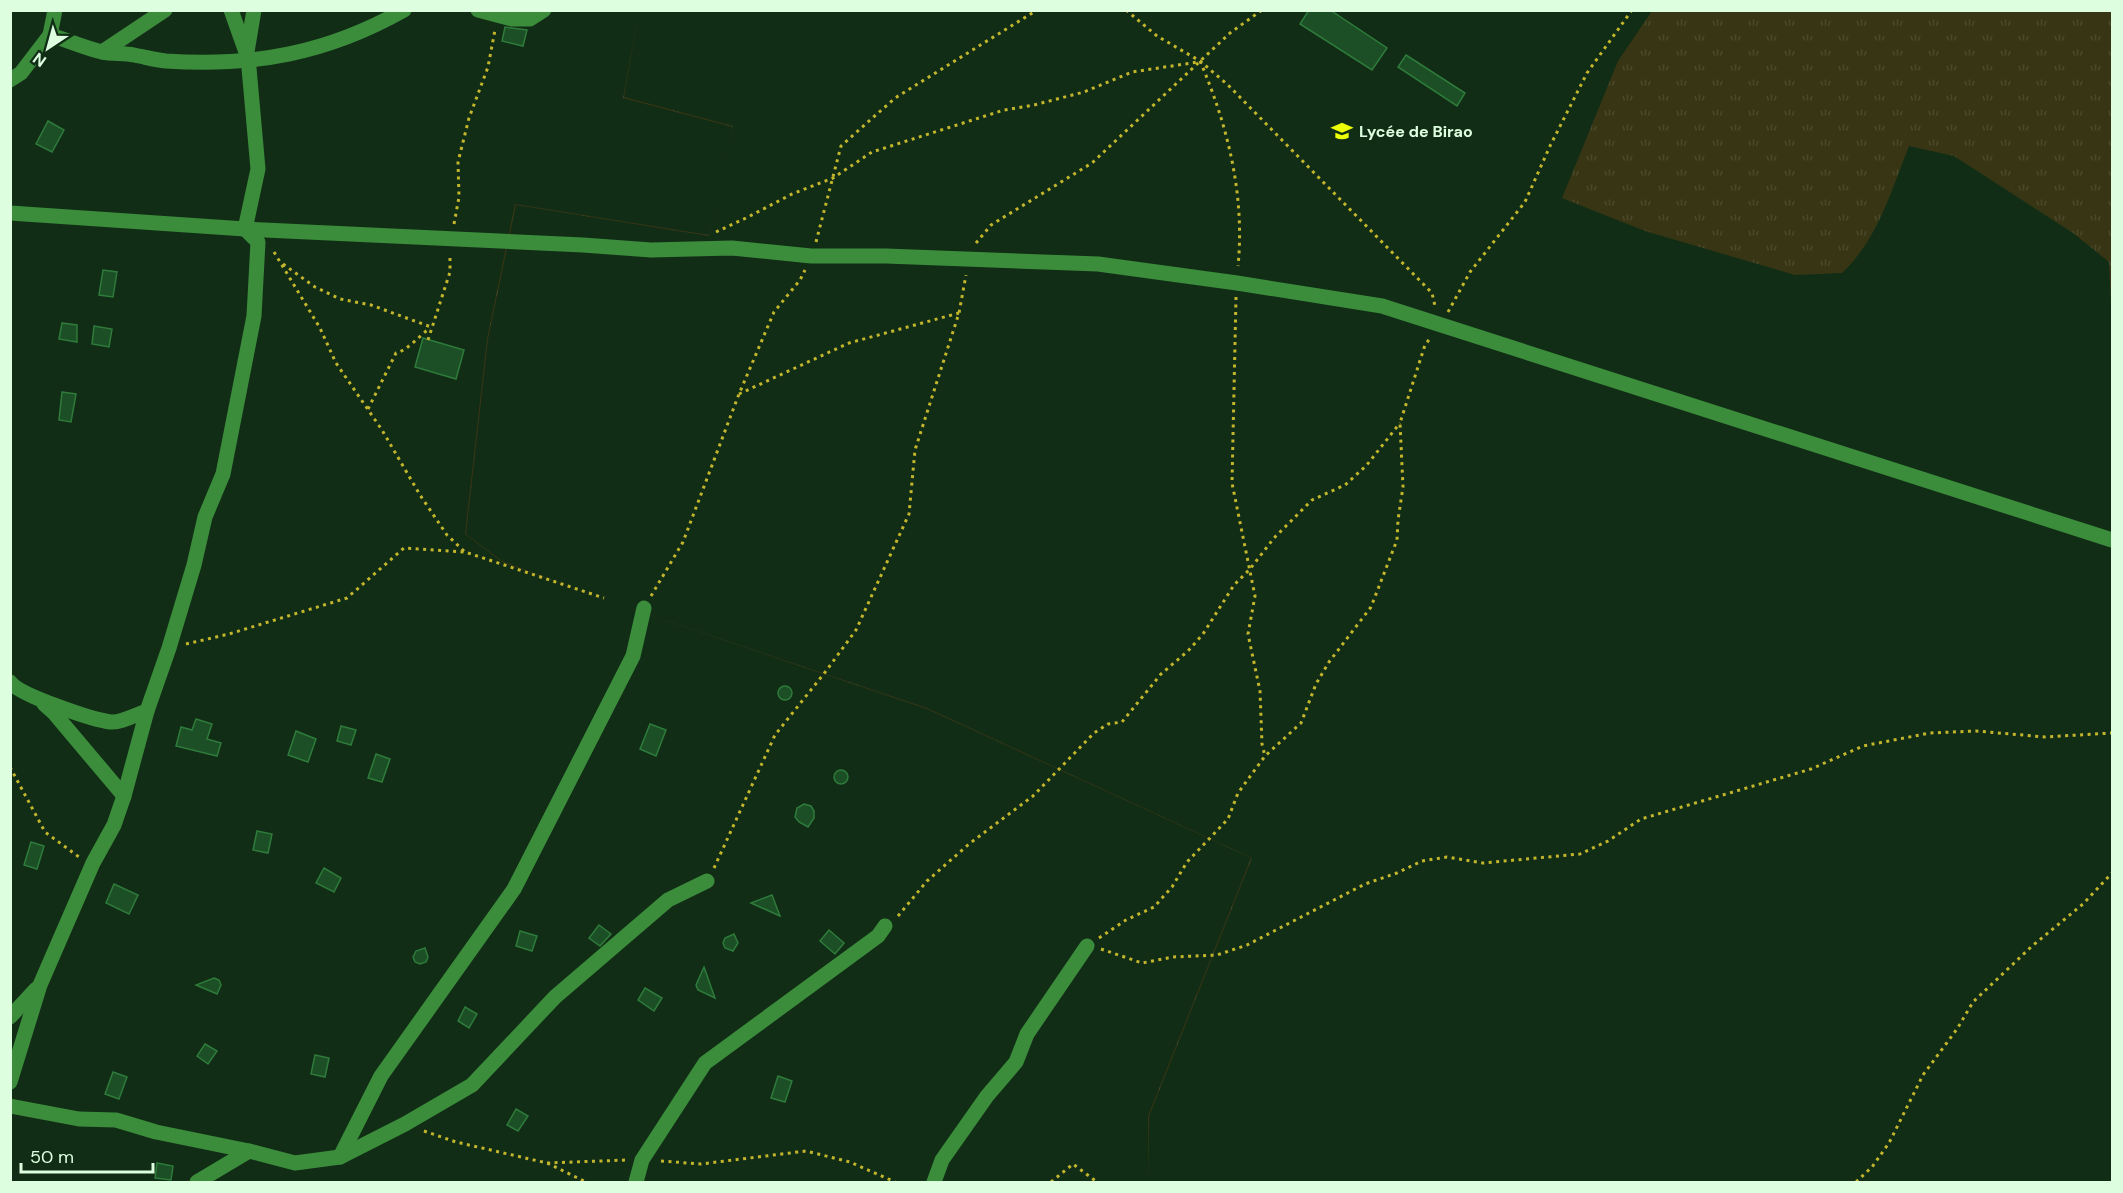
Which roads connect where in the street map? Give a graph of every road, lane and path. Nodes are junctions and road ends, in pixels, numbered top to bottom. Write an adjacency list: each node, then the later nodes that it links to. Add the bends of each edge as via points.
1 (55, 10): 13 (street)
2 (165, 10): 14 (street)
3 (231, 10): 15 (street)
4 (254, 10): 15 (street)
5 (404, 10): 15 (street, via 372,28 309,51)
6 (478, 10): 12 (street)
7 (544, 10): 12 (street, via 530,19)
8 (1037, 10): 18 (path, via 895,98 841,146)
9 (1126, 10): 16 (path, via 1157,36)
10 (1262, 10): 16 (path)
11 (1632, 10): 28 (path, via 1587,73 1525,202 1470,272)
12 (497, 16): 22 (path, via 488,67 458,162 459,197)
13 (50, 35): 14 (street); 17 (street, via 21,73)
14 (102, 52): 15 (street, via 163,61 218,63)
15 (248, 58): 20 (street, via 258,169)
16 (1200, 61): 18 (path, via 1132,72 1084,92 960,123 872,152); 24 (path, via 1092,163 991,225 976,242); 26 (path, via 1217,101 1230,149 1241,240); 28 (path, via 1432,293)
17 (10, 80)
18 (833, 178): 21 (path); 23 (path)
19 (10, 213): 20 (street)
20 (253, 230): 22 (street); 25 (path); 39 (street, via 258,242 254,316 223,474 205,518)
21 (710, 234)
22 (452, 239): 23 (street, via 651,250 732,248); 29 (path, via 450,272)
23 (811, 256): 24 (street); 31 (path, via 800,280 774,312)
24 (969, 260): 26 (street, via 1098,264); 27 (path)
25 (279, 261): 29 (path, via 315,287 340,299 371,305); 32 (path, via 320,328 336,363)
26 (1237, 283): 28 (street, via 1382,306); 36 (path, via 1232,483)
27 (959, 313): 31 (path, via 849,344); 49 (path, via 915,450 909,514 856,630 775,735)
28 (1441, 324): 33 (path, via 1425,345); 34 (street)
29 (431, 327): 30 (path); 32 (path, via 405,351 396,353)
30 (428, 340)
31 (739, 394): 38 (path, via 683,542)
32 (368, 409): 35 (path, via 447,535)
33 (1400, 423): 36 (path, via 1366,466 1345,484 1312,500); 44 (path, via 1403,487 1397,540 1385,573 1371,607 1316,684 1301,723)
34 (2112, 540)
35 (465, 552): 37 (path); 39 (path, via 404,548 347,598)
36 (1250, 569): 44 (path, via 1255,596 1248,634 1260,691); 50 (path, via 1234,585 1203,634 1161,674 1122,723 1108,723 1094,733 1033,796 969,844)
37 (604, 598)
38 (644, 608): 58 (street, via 633,656 513,889 381,1076)
39 (169, 648): 42 (street)
40 (10, 682): 41 (street)
41 (39, 700): 42 (street, via 112,722); 46 (street)
42 (147, 711): 46 (street)
43 (2112, 733): 51 (path, via 2045,737 1976,731 1930,733 1863,746 1811,769 1641,819 1580,854 1483,863 1447,857 1422,861 1365,884 1247,945 1217,956 1173,957 1142,963)
44 (1265, 756): 51 (path, via 1238,793 1228,819 1187,862 1172,887 1154,906)
45 (10, 767): 47 (path, via 45,832)
46 (124, 796): 47 (street)
47 (93, 864): 52 (street)
48 (2112, 873): 68 (path, via 1973,1002 1923,1076 1889,1143)
49 (707, 881): 56 (street, via 668,900 555,997 472,1085)
50 (885, 926): 59 (street, via 878,936 705,1063)
51 (1087, 946): 65 (street, via 1027,1034 1016,1062 942,1160)
52 (40, 985): 53 (street); 54 (street)
53 (10, 1017)
54 (10, 1082)
55 (10, 1106): 57 (street, via 79,1119 116,1120)
56 (405, 1124): 58 (street); 60 (path, via 456,1142)
57 (249, 1151): 58 (street, via 295,1163); 61 (street)
58 (340, 1157)
59 (642, 1160): 60 (path); 63 (street); 64 (path, via 701,1164 806,1151 850,1162)
60 (547, 1163): 62 (path)
61 (197, 1182)
62 (586, 1182)
63 (636, 1182)
64 (895, 1182)
65 (934, 1182)
66 (1051, 1182): 67 (path, via 1073,1164)
67 (1096, 1182)
68 (1856, 1182)

